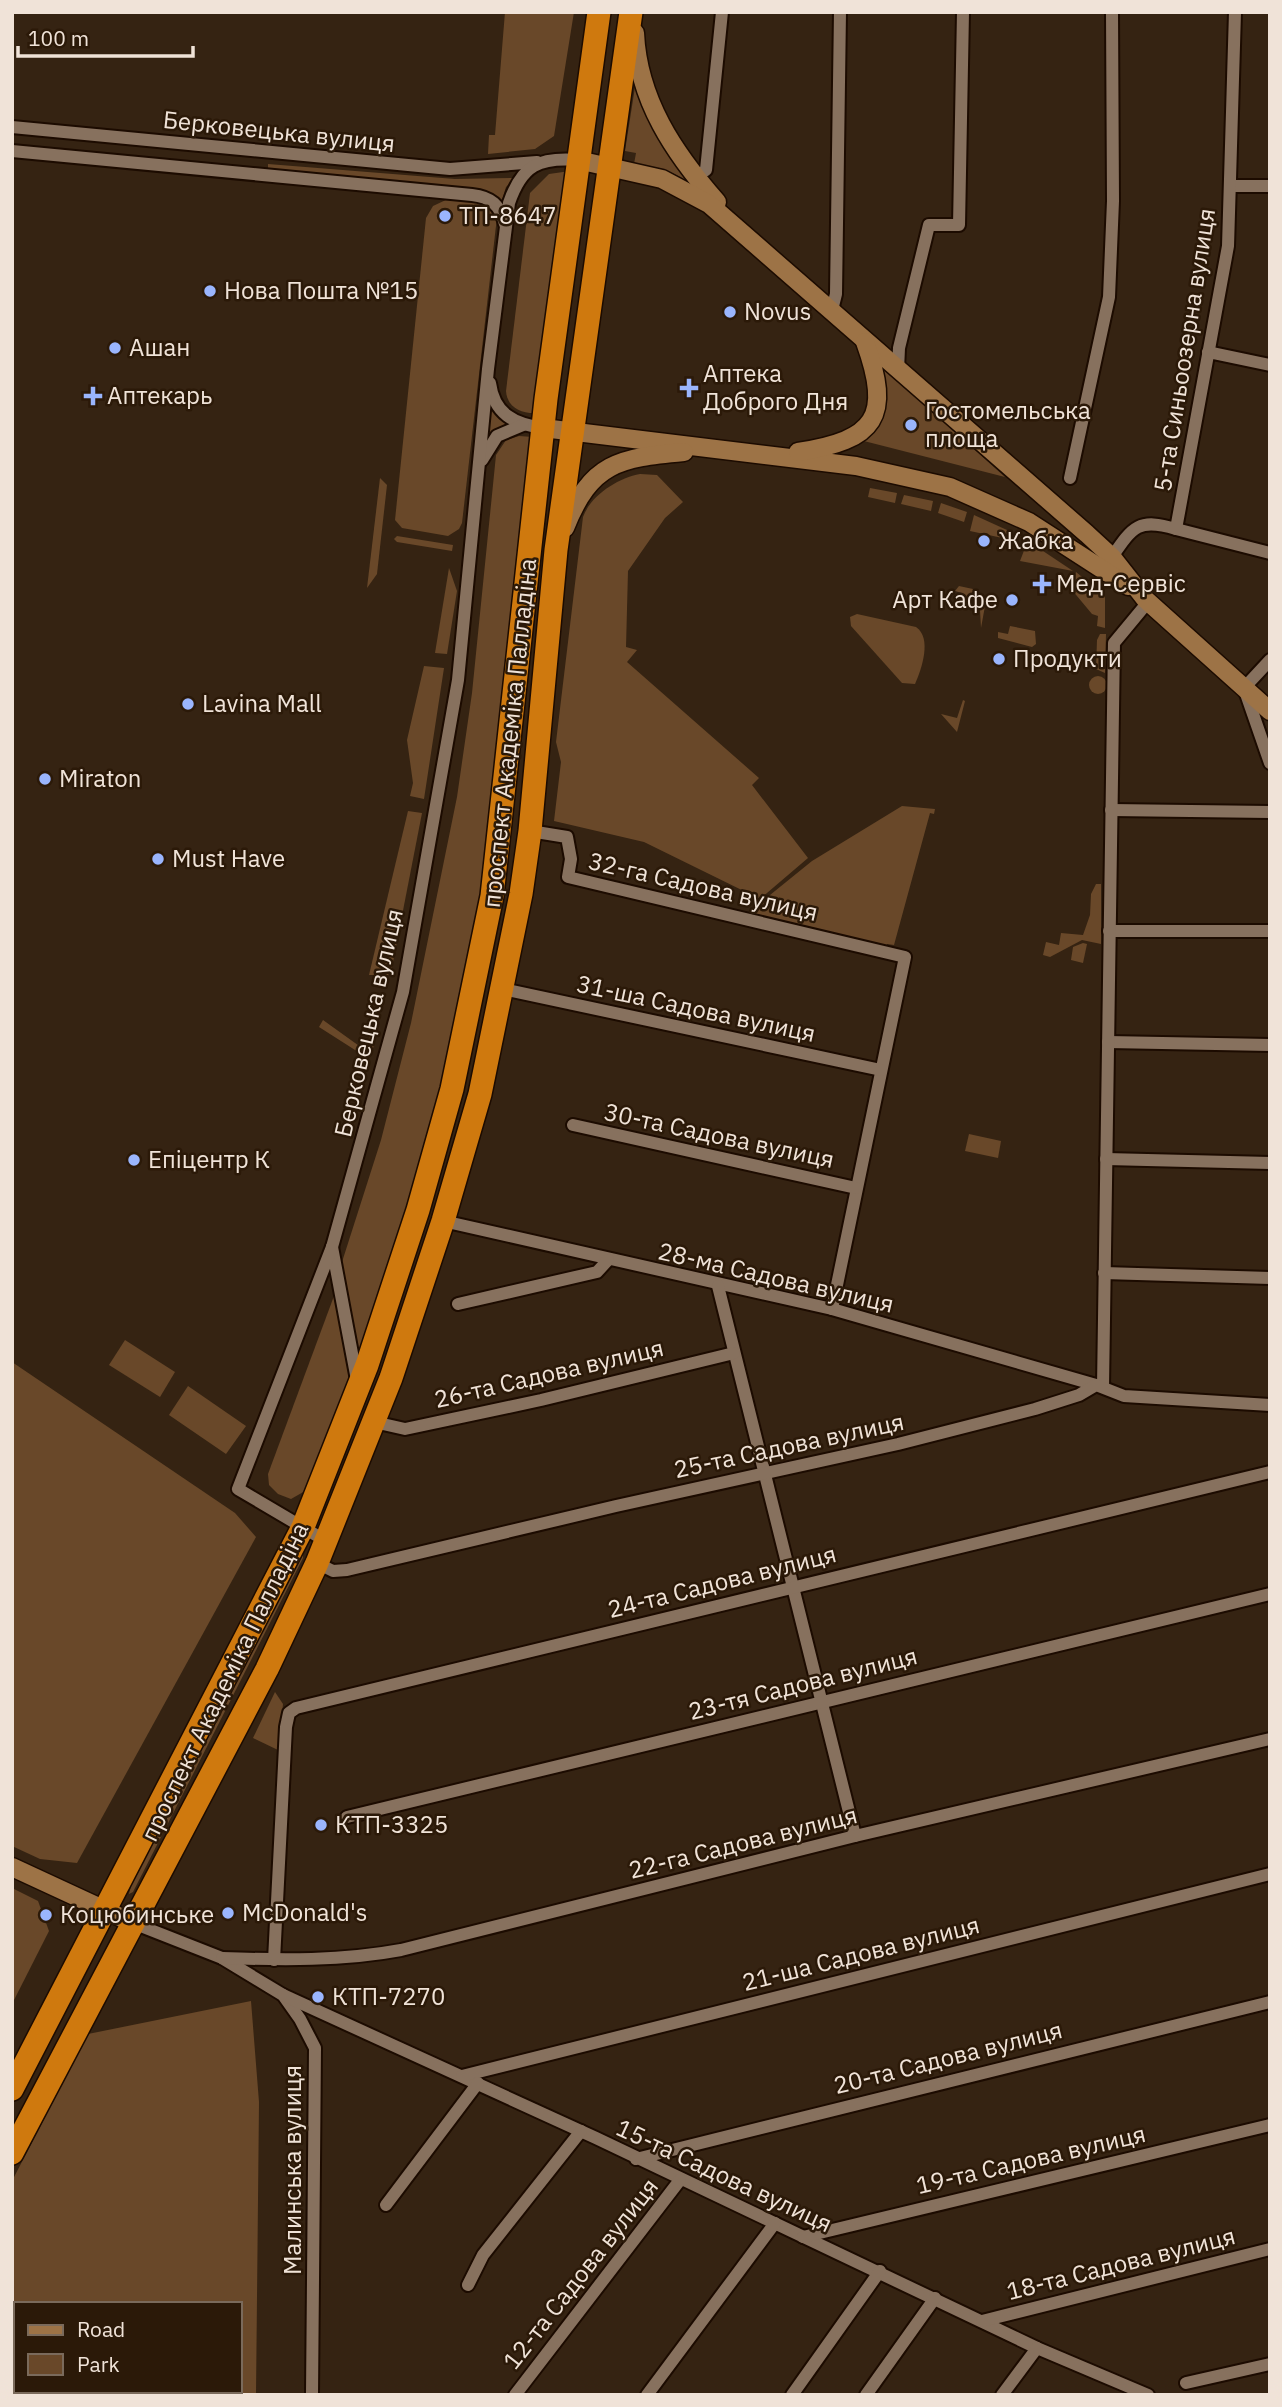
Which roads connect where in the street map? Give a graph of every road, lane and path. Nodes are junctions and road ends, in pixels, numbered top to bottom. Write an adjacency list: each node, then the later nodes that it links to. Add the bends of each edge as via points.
1 (599, 12): 10 (highway)
2 (633, 12): 12 (highway); 13 (main road, via 648,99 669,142)
3 (722, 12): 13 (street, via 706,170)
4 (840, 12): 18 (street, via 836,295)
5 (963, 12): 23 (street, via 959,225 929,225 899,348)
6 (1112, 12): 29 (street, via 1109,297)
7 (1235, 12): 14 (street, 5-та Синьоозерна вулиця)
8 (12, 127): 11 (street, Берковецька вулиця, via 450,169)
9 (12, 150): 17 (street, Берковецька вулиця, via 484,196 502,211)
10 (578, 160): 11 (street, Берковецька вулиця); 12 (main road); 24 (highway)
11 (541, 161): 17 (street, Берковецька вулиця, via 514,188)
12 (610, 165): 16 (main road, via 662,179 692,193); 25 (highway)
13 (695, 177): 16 (main road)
14 (1232, 186): 15 (street); 20 (street, 5-та Синьоозерна вулиця, via 1228,246)
15 (1270, 186)
16 (730, 223): 18 (main road)
17 (506, 227): 22 (street, Берковецька вулиця)
18 (832, 310): 19 (main road)
19 (863, 339): 23 (main road); 27 (main road, via 879,388 872,419 858,433 833,446)
20 (1208, 352): 21 (street); 30 (street, 5-та Синьоозерна вулиця)
21 (1270, 365)
22 (488, 369): 24 (street, Берковецька вулиця, via 496,405); 28 (street, Берковецька вулиця)
23 (898, 370): 33 (main road)
24 (533, 427): 25 (main road); 28 (street, Берковецька вулиця, via 503,432 491,442); 62 (highway, проспект Академіка Палладіна, via 501,830 475,988 415,1223)
25 (572, 432): 26 (main road); 31 (highway, проспект Академіка Палладіна)
26 (720, 448): 27 (main road); 31 (main road, via 619,463 580,493)
27 (778, 455): 34 (main road, via 901,473 950,487 1029,522)
28 (477, 473): 53 (street, Берковецька вулиця, via 458,680 403,992)
29 (1070, 478)
30 (1176, 529): 32 (street); 33 (street, 5-та Синьоозерна вулиця, via 1151,522 1137,527)
31 (556, 550): 41 (highway, проспект Академіка Палладіна)
32 (1270, 553)
33 (1112, 557): 34 (main road)
34 (1145, 599): 36 (main road); 39 (street, via 1114,643)
35 (1270, 660): 36 (street)
36 (1244, 688): 37 (main road); 38 (street)
37 (1270, 711)
38 (1270, 763)
39 (1111, 810): 40 (street); 42 (street)
40 (1270, 812)
41 (530, 831): 44 (highway, проспект Академіка Палладіна); 47 (street, 32-га Садова вулиця, via 567,837 568,877 905,957)
42 (1109, 930): 43 (street); 45 (street)
43 (1270, 931)
44 (503, 989): 47 (street, 31-ша Садова вулиця); 52 (highway, проспект Академіка Палладіна, via 480,1094)
45 (1108, 1042): 46 (street); 49 (street)
46 (1270, 1045)
47 (881, 1070): 51 (street)
48 (573, 1125): 51 (street, 30-та Садова вулиця)
49 (1106, 1159): 50 (street); 55 (street)
50 (1270, 1163)
51 (856, 1188): 59 (street)
52 (443, 1221): 54 (street, 28-ма Садова вулиця); 64 (highway, проспект Академіка Палладіна)
53 (332, 1247): 62 (street); 67 (street, Берковецька вулиця, via 238,1489)
54 (608, 1260): 57 (street, 28-ма Садова вулиця); 58 (street, via 597,1272)
55 (1104, 1273): 56 (street); 61 (street)
56 (1270, 1278)
57 (718, 1286): 59 (street, 28-ма Садова вулиця); 60 (street)
58 (458, 1304)
59 (832, 1309): 61 (street, 28-ма Садова вулиця)
60 (734, 1353): 64 (street, 26-та Садова вулиця, via 405,1429); 65 (street)
61 (1100, 1386): 63 (street, via 1124,1396); 65 (street, 25-та Садова вулиця, via 1035,1409 898,1444)
62 (358, 1388): 67 (highway, проспект Академіка Палладіна)
63 (1270, 1405)
64 (374, 1422): 68 (highway, проспект Академіка Палладіна)
65 (762, 1472): 69 (street, 25-та Садова вулиця, via 347,1570 333,1571); 70 (street)
66 (1270, 1472): 70 (street, 24-та Садова вулиця)
67 (303, 1527): 68 (street); 78 (highway, проспект Академіка Палладіна)
68 (326, 1541): 69 (highway, проспект Академіка Палладіна)
69 (317, 1563): 79 (highway, проспект Академіка Палладіна)
70 (790, 1586): 72 (street); 81 (street, 24-та Садова вулиця, via 289,1713)
71 (1270, 1594): 72 (street, 23-тя Садова вулиця)
72 (823, 1700): 74 (street, 23-тя Садова вулиця); 75 (street)
73 (1270, 1739): 75 (street, 22-га Садова вулиця)
74 (347, 1817)
75 (855, 1836): 81 (street, 22-га Садова вулиця, via 401,1950 371,1956)
76 (12, 1867): 78 (main road)
77 (1270, 1874): 84 (street, 21-ша Садова вулиця)
78 (103, 1910): 79 (main road); 86 (highway, проспект Академіка Палладіна)
79 (134, 1923): 80 (street, Малинська вулиця); 89 (highway, проспект Академіка Палладіна)
80 (222, 1958): 81 (street, 22-га Садова вулиця); 82 (street, Малинська вулиця)
81 (274, 1960)
82 (283, 1995): 84 (street, 15-та Садова вулиця); 104 (street, Малинська вулиця, via 315,2049)
83 (1270, 2002): 90 (street, 20-та Садова вулиця)
84 (462, 2076): 85 (street, 15-та Садова вулиця)
85 (478, 2083): 88 (street, 15-та Садова вулиця); 92 (street)
86 (12, 2089)
87 (1270, 2124): 94 (street, 19-та Садова вулиця)
88 (581, 2131): 90 (street, 15-та Садова вулиця); 97 (street, via 483,2255)
89 (12, 2152)
90 (636, 2159): 91 (street, 15-та Садова вулиця)
91 (680, 2179): 93 (street, 15-та Садова вулиця); 105 (street, 12-та Садова вулиця)
92 (386, 2205)
93 (775, 2223): 94 (street, 15-та Садова вулиця); 106 (street)
94 (803, 2237): 96 (street, 15-та Садова вулиця)
95 (1270, 2249): 99 (street, 18-та Садова вулиця)
96 (880, 2272): 98 (street, 15-та Садова вулиця); 107 (street)
97 (468, 2285)
98 (936, 2298): 99 (street, 15-та Садова вулиця); 108 (street)
99 (982, 2321): 100 (street, 15-та Садова вулиця)
100 (1037, 2348): 103 (street, 15-та Садова вулиця); 109 (street)
101 (1270, 2364): 102 (street)
102 (1186, 2383)
103 (1144, 2394)
104 (312, 2395)
105 (515, 2395)
106 (648, 2395)
107 (792, 2395)
108 (866, 2395)
109 (1002, 2395)

